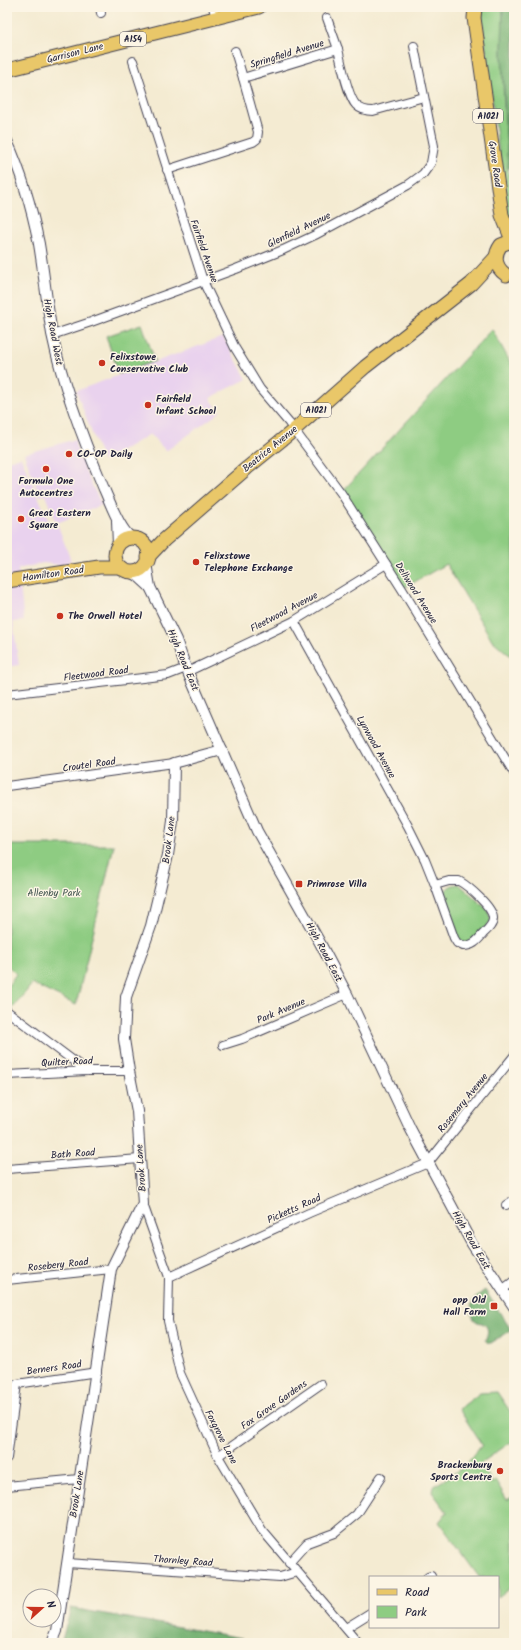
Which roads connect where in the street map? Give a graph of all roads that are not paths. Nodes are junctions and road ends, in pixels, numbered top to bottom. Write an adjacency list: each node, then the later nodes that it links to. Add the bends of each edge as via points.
1 (260, 7): 3 (main road, Garrison Lane / A154)
2 (472, 11): 14 (main road, Grove Road / A1021)
3 (214, 12): 9 (main road, Garrison Lane / A154)
4 (327, 18): 6 (street, Springfield Avenue)
5 (414, 46): 11 (street, Glenfield Avenue)
6 (338, 49): 10 (street, Springfield Avenue); 11 (street, Springfield Avenue, via 353,100 360,109 374,111)
7 (235, 51): 10 (street, Springfield Avenue)
8 (133, 61): 13 (street, Fairfield Avenue)
9 (7, 70)
10 (243, 78): 13 (street, Springfield Avenue, via 258,128 257,139 244,146)
11 (424, 97): 18 (street, Glenfield Avenue, via 434,150 431,163 423,174 408,185 315,235)
12 (7, 141): 20 (street, High Road West, via 28,197 39,244)
13 (167, 170): 18 (street, Fairfield Avenue)
14 (502, 215): 15 (main road, Grove Road / A1021); 16 (main road, Grove Road / A1021)
15 (513, 240): 16 (main road, via 503,243)
16 (498, 252): 17 (main road, via 498,268); 19 (main road, Beatrice Avenue / A1021, via 492,263)
17 (511, 276): 19 (main road, Beatrice Avenue / A1021, via 490,277)
18 (203, 281): 20 (street, Glenfield Avenue); 21 (street, Fairfield Avenue, via 247,369)
19 (471, 284): 21 (main road, Beatrice Avenue / A1021, via 365,367)
20 (52, 335): 22 (street, High Road West, via 62,378)
21 (294, 430): 24 (main road, Beatrice Avenue / A1021); 27 (street, Dellwood Avenue, via 341,493)
22 (117, 519): 23 (street, High Road West, via 127,533); 25 (street, High Road West)
23 (137, 540): 24 (main road, via 150,543); 25 (main road, via 125,539); 26 (main road, via 148,549)
24 (164, 540): 26 (main road, Beatrice Avenue / A1021)
25 (116, 549): 28 (main road); 29 (main road, via 117,563)
26 (147, 560): 29 (main road, A1021, via 141,569); 31 (street, High Road East)
27 (386, 564): 32 (street, Fleetwood Avenue); 37 (street, Dellwood Avenue)
28 (99, 567): 29 (main road, Hamilton Road); 30 (main road, Hamilton Road)
29 (125, 570): 31 (street, High Road East, via 138,576)
30 (7, 581)
31 (150, 587): 33 (street, High Road East, via 176,640)
32 (294, 621): 33 (street, Fleetwood Avenue); 39 (street, Lynwood Avenue, via 420,848)
33 (187, 670): 34 (street, Fleetwood Road, via 168,675); 35 (street, High Road East)
34 (7, 694)
35 (222, 750): 36 (street); 40 (street, High Road East, via 257,831)
36 (174, 763): 38 (street, Croutel Road); 45 (street, Brook Lane, via 173,821 165,870 151,926 126,997 124,1039)
37 (514, 773)
38 (7, 786)
39 (435, 885): 39 (street, Lynwood Avenue, via 459,881 492,911 492,923 475,943 463,946 455,940)
40 (347, 994): 42 (street, Park Avenue); 48 (street, High Road East)
41 (7, 1011): 44 (street)
42 (223, 1045)
43 (512, 1063): 48 (street, Rosemary Avenue)
44 (88, 1071): 45 (street, Quilter Road); 46 (street, Quilter Road)
45 (129, 1071): 47 (street, Brook Lane, via 138,1111)
46 (7, 1075)
47 (140, 1159): 49 (street, Bath Road); 51 (street, Brook Lane)
48 (428, 1162): 54 (street, Picketts Road); 57 (street, High Road East, via 472,1244)
49 (7, 1168)
50 (514, 1200): 52 (street)
51 (143, 1204): 53 (street, Brook Lane); 54 (street, Foxgrove Lane)
52 (506, 1205)
53 (111, 1269): 55 (street, Rosebery Road); 59 (street, Brook Lane)
54 (168, 1277): 61 (street, Foxgrove Lane, via 168,1321 180,1373)
55 (7, 1280)
56 (514, 1281): 57 (street)
57 (502, 1290): 58 (street, High Road East)
58 (514, 1307)
59 (97, 1372): 62 (street, Berners Road, via 18,1384); 64 (street, Brook Lane)
60 (320, 1384): 61 (street, Fox Grove Gardens)
61 (218, 1456): 67 (street, Foxgrove Lane, via 262,1530)
62 (7, 1458)
63 (381, 1477): 67 (street, via 357,1514 334,1533 307,1543)
64 (79, 1479): 65 (street); 66 (street, Brook Lane)
65 (7, 1486)
66 (67, 1563): 68 (street, Thornley Road, via 280,1578); 71 (street, Brook Lane, via 58,1631)
67 (289, 1563): 68 (street, Foxgrove Lane)
68 (297, 1572): 70 (street, Foxgrove Lane)
69 (369, 1614): 70 (street)
70 (346, 1628): 72 (street, Foxgrove Lane)
71 (52, 1643)
72 (358, 1643)

